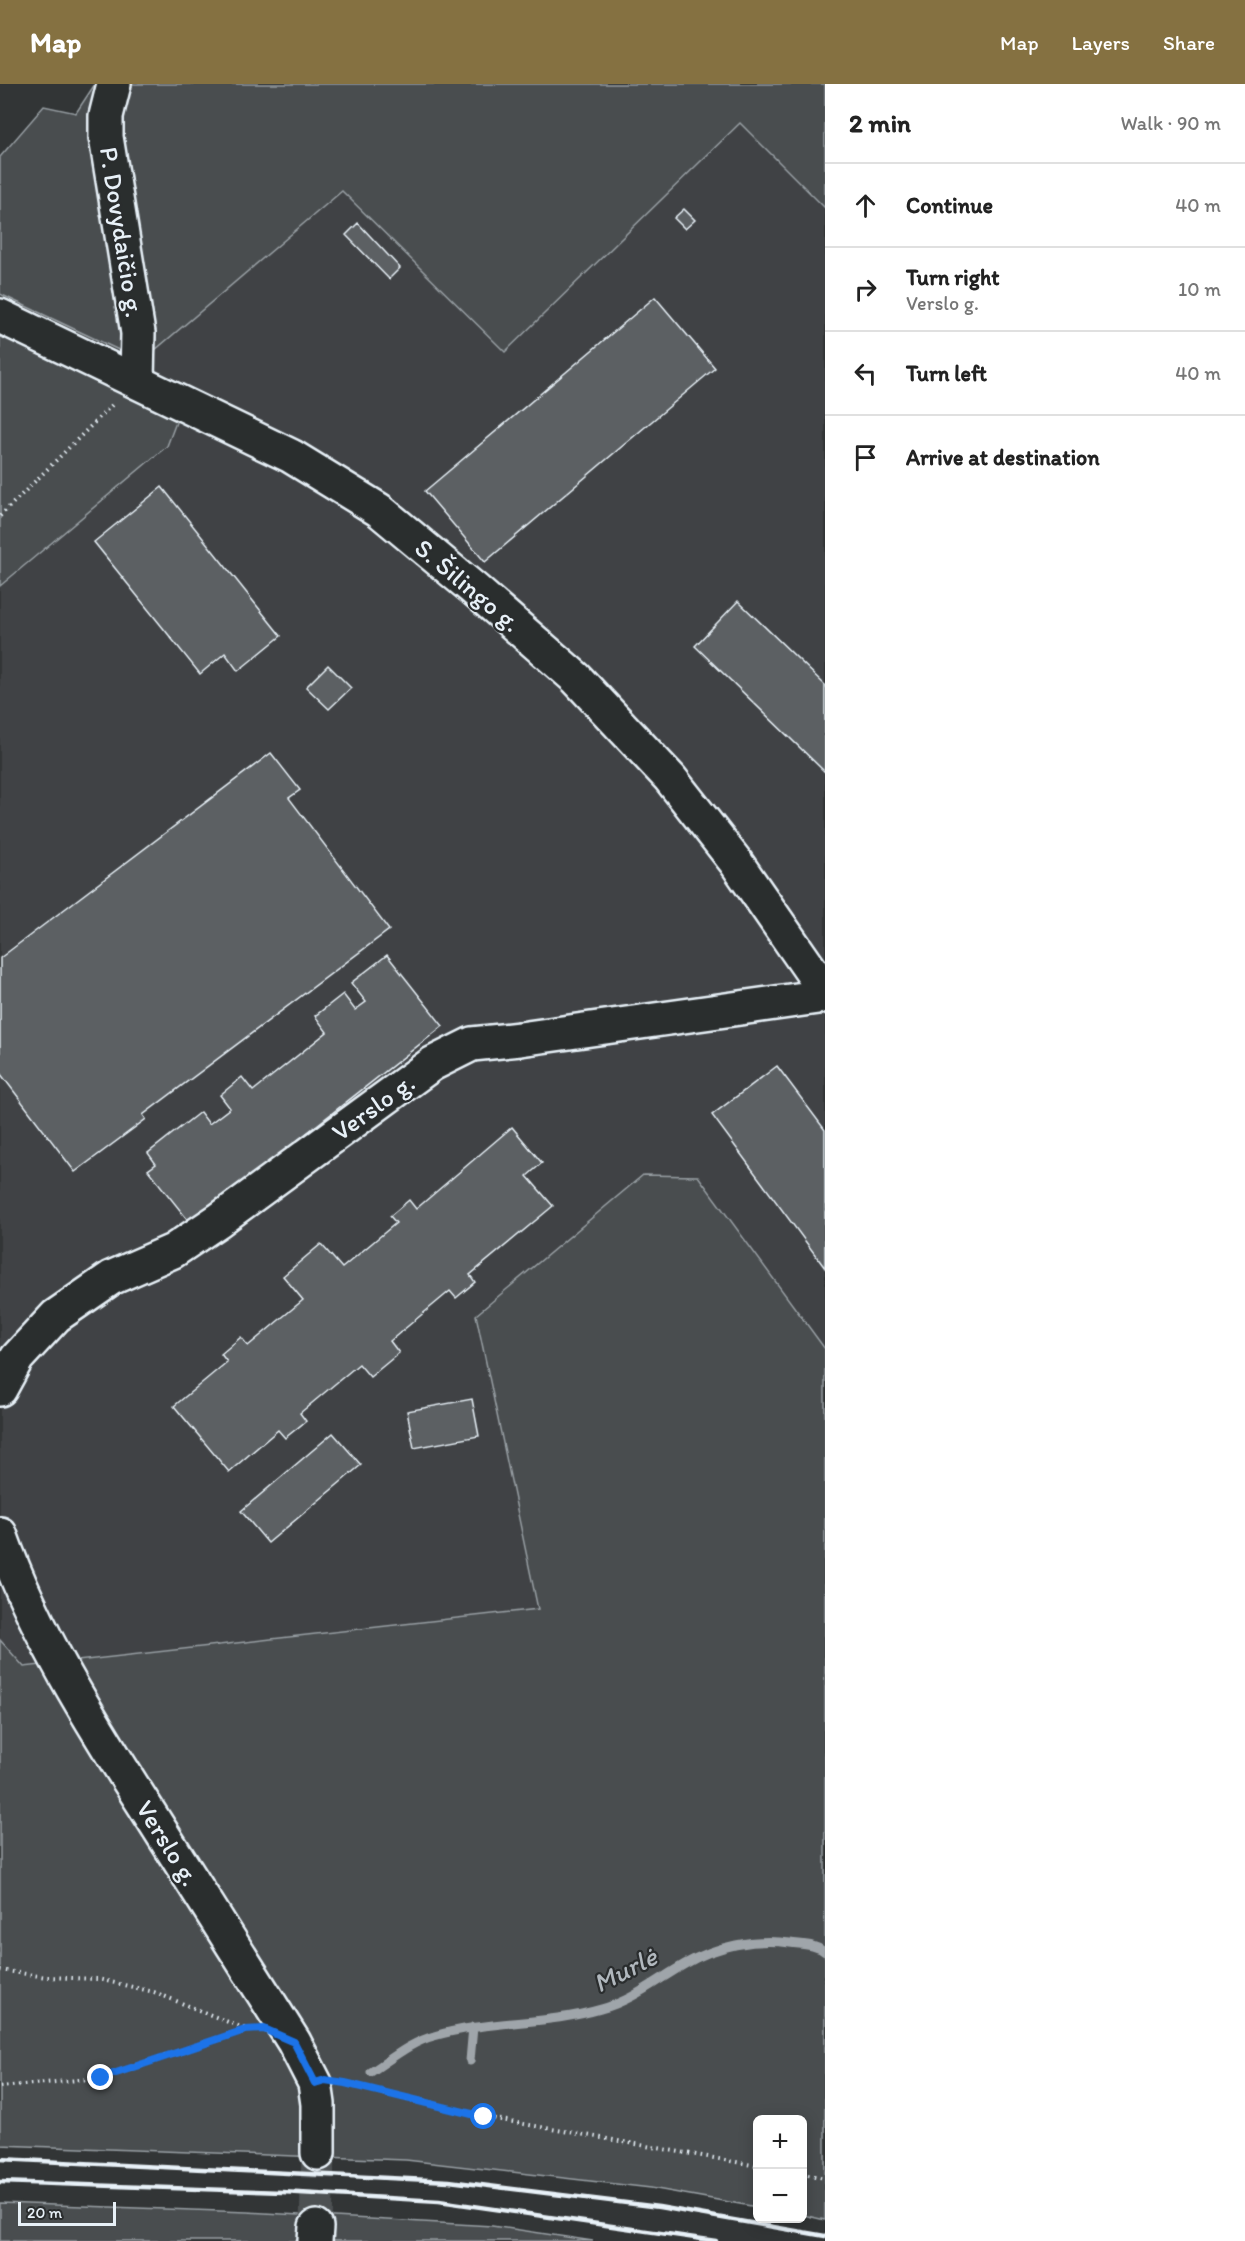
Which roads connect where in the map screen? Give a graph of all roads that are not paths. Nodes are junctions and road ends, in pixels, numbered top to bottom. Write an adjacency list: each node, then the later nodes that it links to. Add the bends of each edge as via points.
1 (114, 84): 3 (street, P. Dovydaičio g., via 106,116 106,137 138,333)
2 (0, 316): 3 (street, S. Šilingo g.)
3 (137, 381): 4 (street, S. Šilingo g., via 291,456 379,510 567,671 670,778 735,861)
4 (825, 994): 5 (street, Verslo g., via 472,1044 432,1064 173,1251 111,1278 56,1316 17,1358)
5 (0, 1389)
6 (0, 1534): 7 (street, Verslo g., via 60,1668 294,2042 315,2083)
7 (318, 2153)

